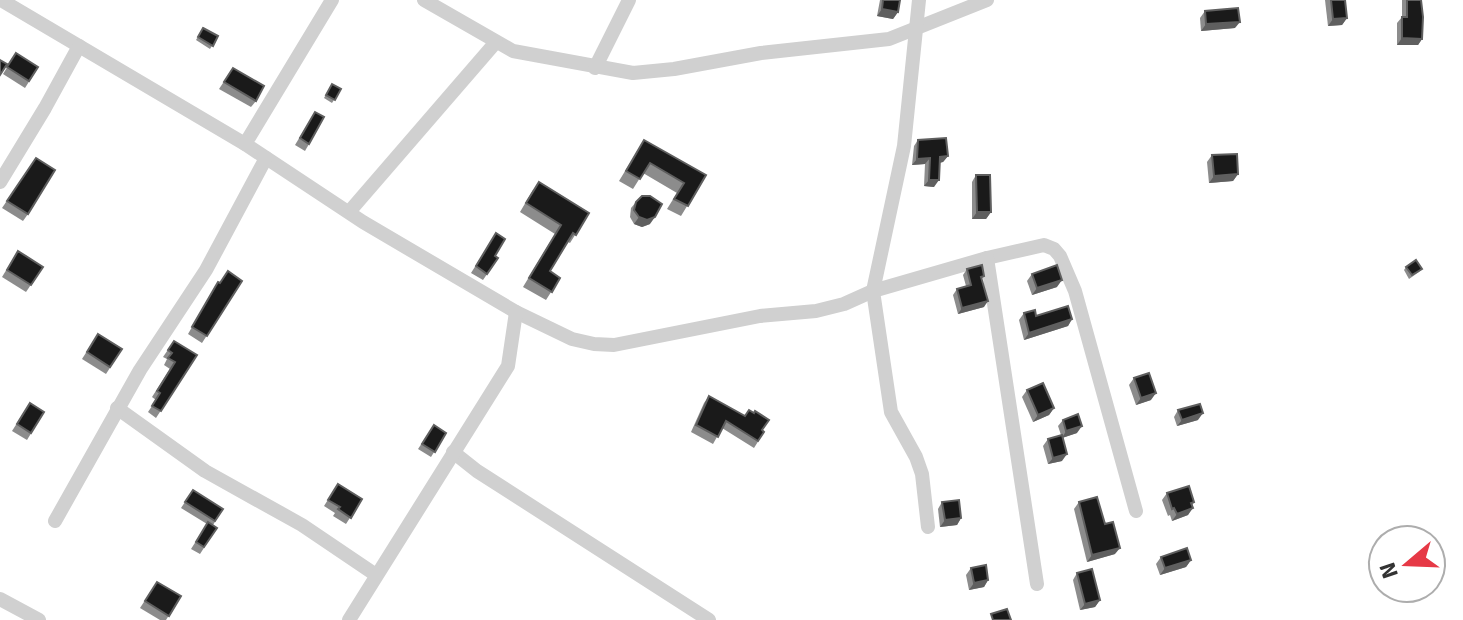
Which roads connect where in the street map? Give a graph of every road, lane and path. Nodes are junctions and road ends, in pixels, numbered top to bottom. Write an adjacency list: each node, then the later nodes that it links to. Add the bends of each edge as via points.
1 (1, 0): 9 (street)
2 (332, 0): 11 (street)
3 (424, 0): 8 (street)
4 (629, 0): 10 (street)
5 (919, 0): 7 (street)
6 (987, 0): 7 (street)
7 (917, 29): 10 (street, via 889,39 653,72); 16 (street, via 904,146)
8 (496, 42): 10 (street, via 513,51); 14 (street)
9 (79, 46): 11 (street); 13 (street)
10 (595, 68)
11 (245, 144): 12 (street)
12 (266, 158): 14 (street); 18 (street, via 197,285)
13 (0, 182)
14 (349, 212): 17 (street)
15 (987, 258): 16 (street); 20 (street, via 1044,245 1060,256 1075,291); 24 (street)
16 (873, 291): 17 (street, via 816,311 760,316 614,345 572,339); 22 (street, via 891,412 922,474)
17 (516, 312): 19 (street, via 508,366)
18 (117, 408): 21 (street); 23 (street, via 205,471 302,525)
19 (453, 452): 23 (street); 28 (street)
20 (1136, 511)
21 (55, 521)
22 (928, 527)
23 (376, 575): 27 (street)
24 (1037, 584)
25 (0, 599): 26 (street)
26 (39, 620)
27 (349, 620)
28 (709, 620)

